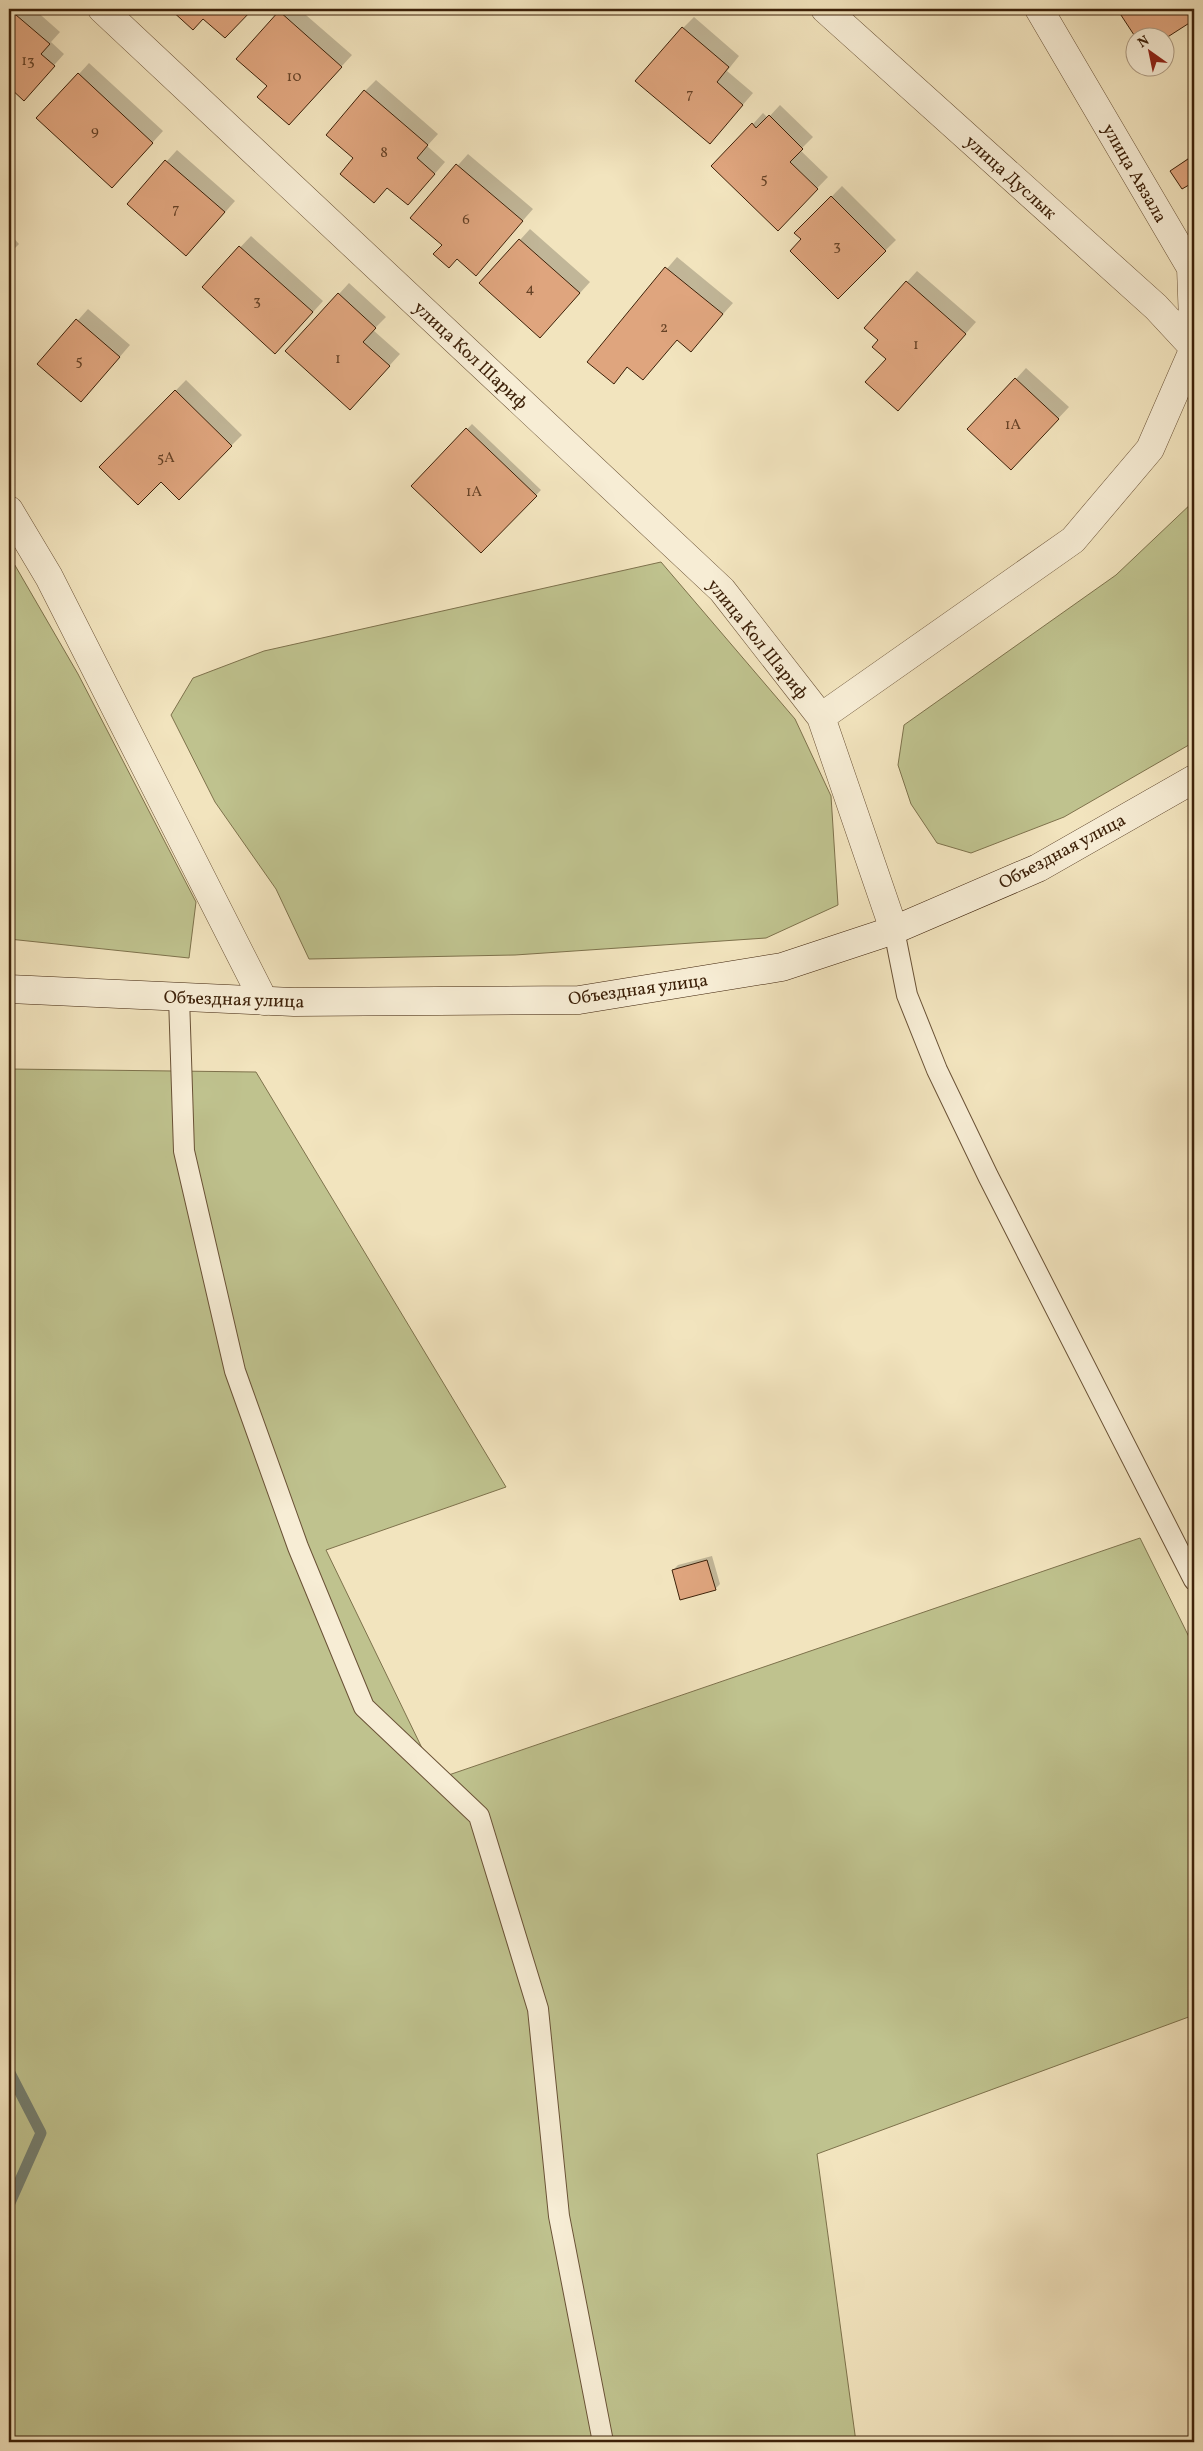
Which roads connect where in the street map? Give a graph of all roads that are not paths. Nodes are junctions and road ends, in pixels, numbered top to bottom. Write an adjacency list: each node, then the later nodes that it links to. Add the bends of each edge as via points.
1 (102, 9): 8 (street, улица Кол Шариф, via 722,590)
2 (825, 9): 4 (street, улица Дуслык, via 1156,307)
3 (1039, 9): 4 (street, улица Авзала, via 1191,268)
4 (1194, 348): 6 (street)
5 (1194, 386): 6 (street)
6 (1167, 410): 8 (street, via 1150,449 1073,540)
7 (9, 510): 13 (street, via 49,577)
8 (821, 717): 10 (street, улица Кол Шариф)
9 (1194, 779): 10 (street, Объездная улица, via 1038,868)
10 (894, 930): 13 (street, Объездная улица, via 782,967 579,1000); 14 (lane, via 907,995 937,1070)
11 (9, 989): 12 (street, Объездная улица)
12 (178, 997): 13 (street, Объездная улица); 15 (lane, via 184,1151 235,1370 298,1548 364,1707 479,1816 538,2009 559,2216)
13 (264, 1001)
14 (1194, 1580)
15 (603, 2442)

